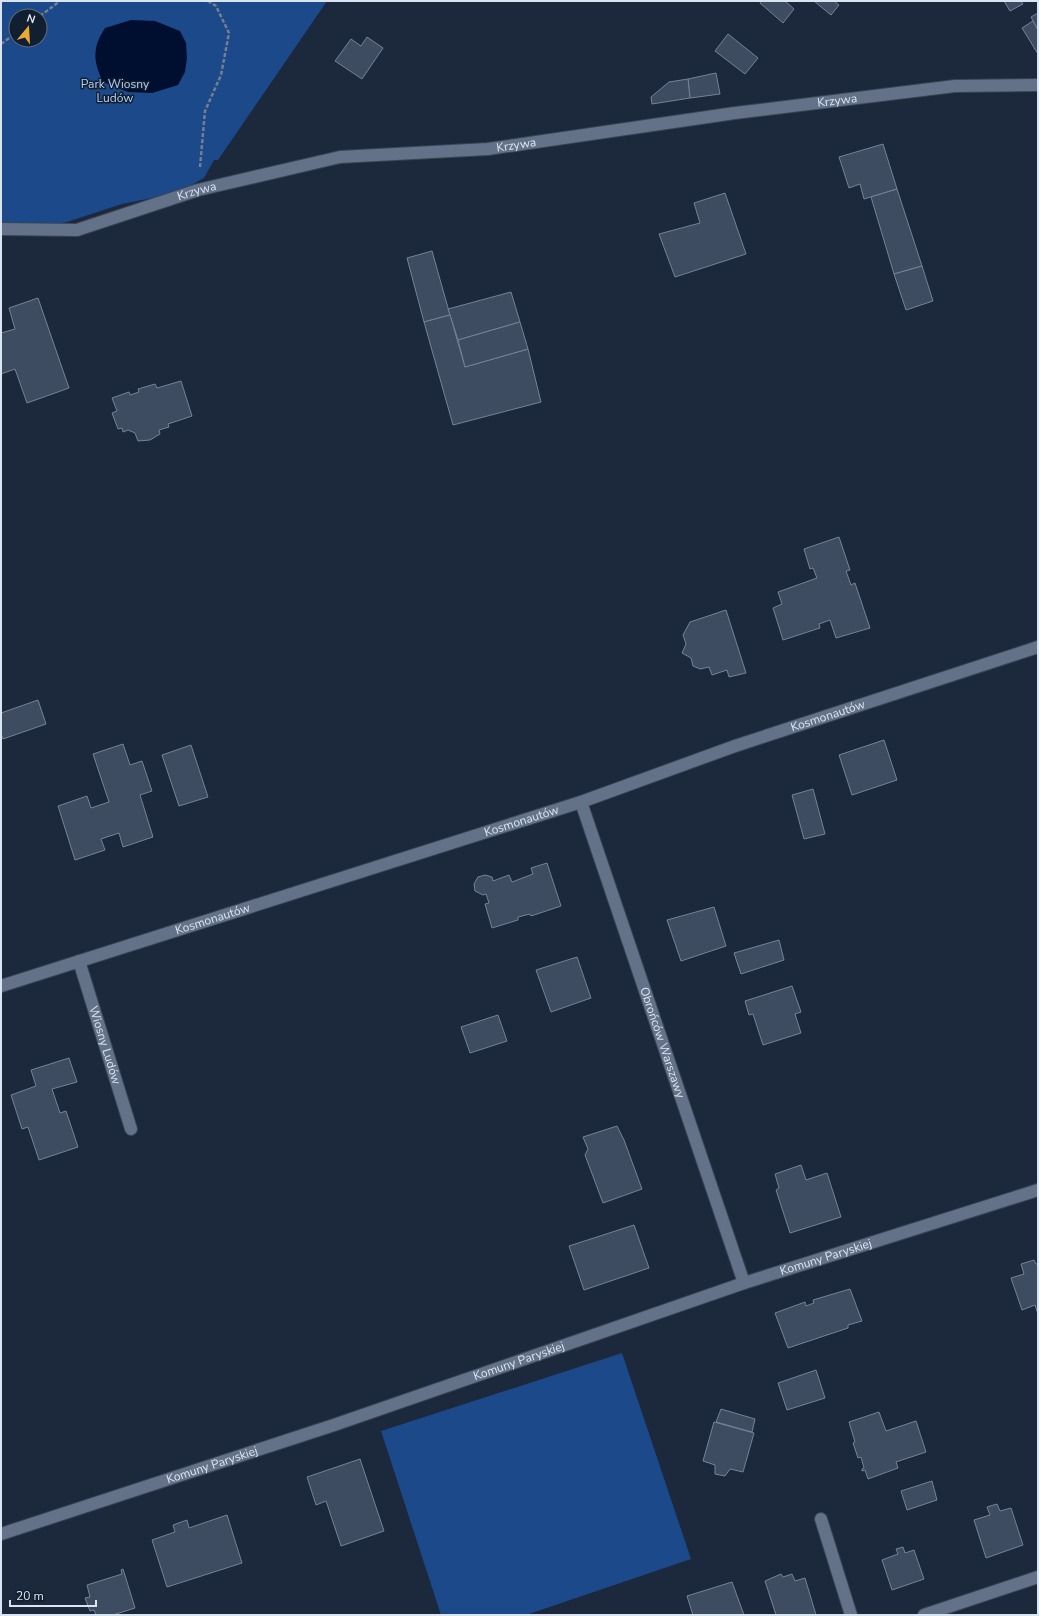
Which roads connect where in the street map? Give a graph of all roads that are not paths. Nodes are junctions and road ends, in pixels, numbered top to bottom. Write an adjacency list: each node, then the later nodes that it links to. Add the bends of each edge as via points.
1 (1038, 85): 2 (street, Krzywa, via 947,87 735,113 488,149 340,157 198,190 77,230)
2 (1, 230)
3 (1038, 647): 4 (street, Kosmonautów, via 735,746)
4 (581, 802): 5 (street, Kosmonautów); 9 (street, Obrońców Warszawy)
5 (79, 961): 6 (street, Kosmonautów); 7 (street, Wiosny Ludów)
6 (1, 986)
7 (131, 1129)
8 (1038, 1190): 9 (street, Komuny Paryskiej)
9 (744, 1283): 11 (street, Komuny Paryskiej, via 341,1423)
10 (821, 1519): 13 (street)
11 (1, 1534)
12 (1038, 1577): 14 (street)
13 (851, 1615)
14 (924, 1615)

